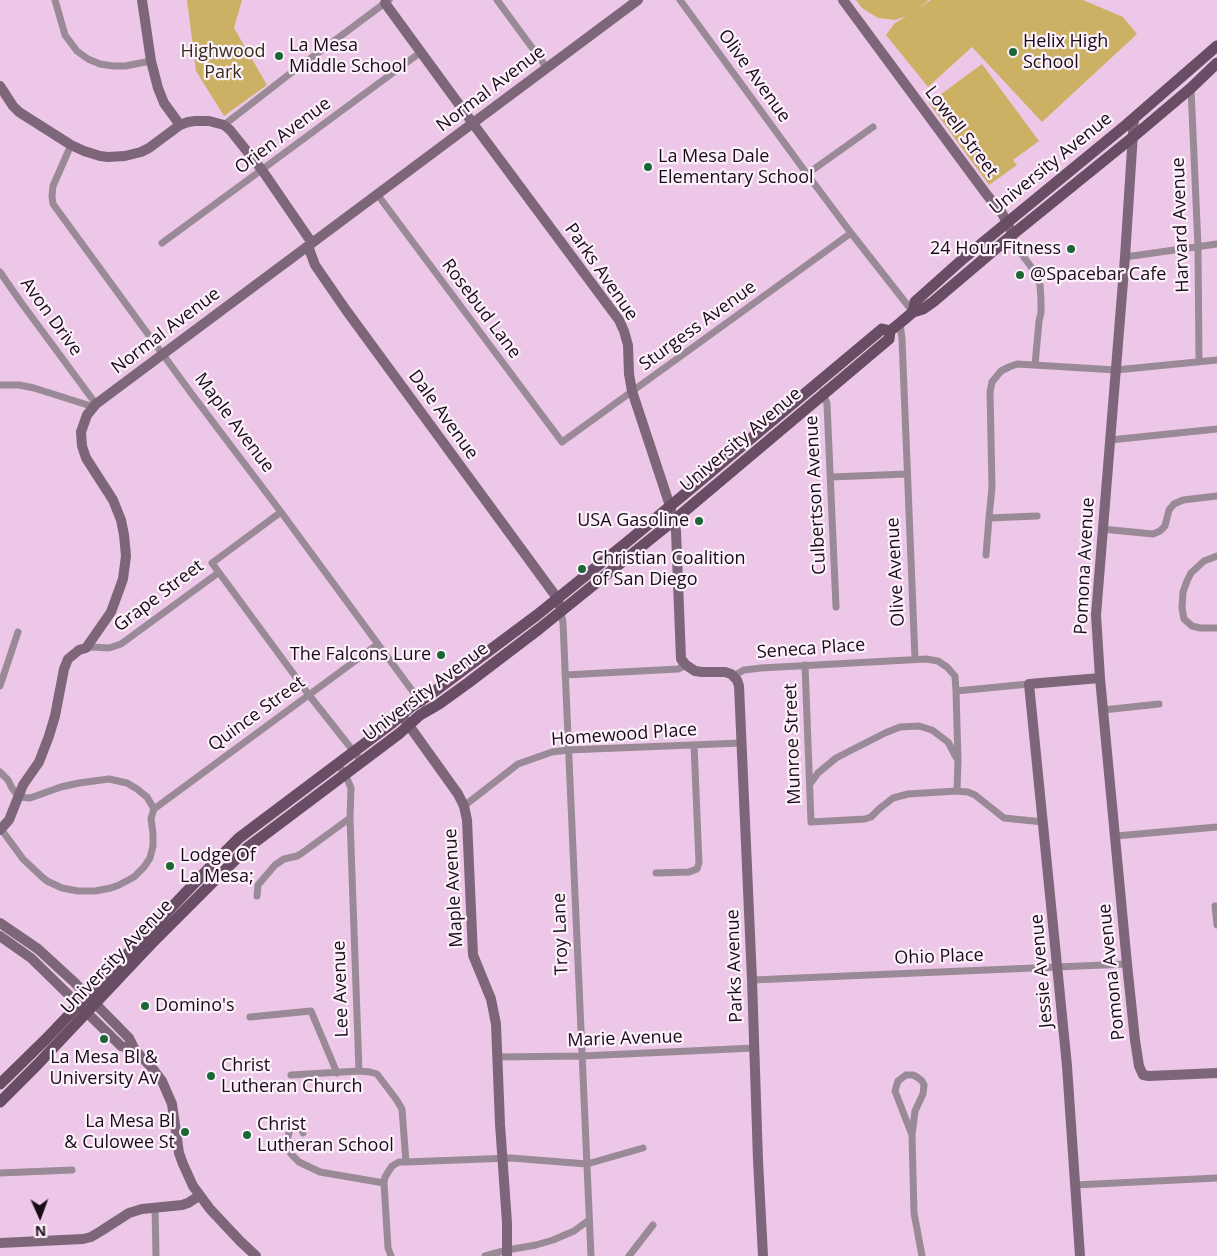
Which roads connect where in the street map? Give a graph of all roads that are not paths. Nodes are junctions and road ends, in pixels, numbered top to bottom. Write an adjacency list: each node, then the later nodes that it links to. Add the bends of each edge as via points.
1 (55, 0): 10 (street, via 65,35 88,59 113,66)
2 (142, 0): 10 (street)
3 (498, 0): 12 (street)
4 (638, 0): 12 (street, Normal Avenue)
5 (680, 0): 23 (street, Olive Avenue)
6 (842, 0): 25 (street, Lowell Street)
7 (387, 1): 9 (street, Parks Avenue); 18 (street)
8 (1217, 46): 15 (main road, University Avenue)
9 (421, 52): 16 (street, Parks Avenue); 22 (street, Orien Avenue)
10 (151, 61): 17 (street, via 164,103)
11 (1217, 63): 14 (main road, University Avenue)
12 (546, 68): 16 (street, Normal Avenue)
13 (0, 86): 21 (street, via 19,112)
14 (1191, 88): 20 (main road, University Avenue); 31 (street, Harvard Avenue)
15 (1134, 118): 20 (street, Pomona Avenue); 25 (main road, University Avenue)
16 (472, 123): 24 (street, Normal Avenue); 44 (street, Parks Avenue, via 619,320 628,345)
17 (180, 125): 18 (street, via 203,120); 21 (street, via 149,148 125,156 100,156)
18 (224, 125): 22 (street, Dale Avenue)
19 (873, 127): 23 (street)
20 (1133, 137): 27 (main road, University Avenue); 32 (street, Pomona Avenue)
21 (71, 145): 37 (street, Maple Avenue, via 53,186 54,204)
22 (262, 170): 28 (street, Orien Avenue); 30 (street, Dale Avenue)
23 (807, 174): 26 (street, Olive Avenue)
24 (377, 194): 30 (street, Normal Avenue); 49 (street, Rosebud Lane)
25 (1007, 222): 27 (street, Lowell Street); 34 (main road, University Avenue, via 918,299)
26 (851, 233): 34 (street, Olive Avenue); 44 (street, Sturgess Avenue)
27 (1012, 234): 34 (main road, University Avenue, via 928,306); 40 (street, Lowell Street, via 1014,244 1035,272 1040,285)
28 (162, 243)
29 (1217, 244): 31 (street)
30 (310, 245): 37 (street, Normal Avenue); 62 (street, Dale Avenue, via 315,265 346,310)
31 (1198, 246): 32 (street); 39 (street, Harvard Avenue)
32 (1125, 257): 41 (street, Pomona Avenue)
33 (0, 272): 46 (street, Avon Drive)
34 (913, 312): 35 (main road, University Avenue)
35 (900, 323): 36 (main road, University Avenue); 50 (street, Olive Avenue)
36 (890, 331): 42 (main road, University Avenue, via 882,329); 45 (main road, University Avenue, via 889,339)
37 (164, 354): 46 (street, Normal Avenue); 54 (street, Maple Avenue)
38 (1217, 360): 39 (street)
39 (1199, 362): 41 (street)
40 (1036, 365): 41 (street); 56 (street, via 1017,364 1006,368 991,387 992,487)
41 (1116, 370): 48 (street, Pomona Avenue)
42 (818, 382): 45 (street, Culbertson Avenue); 53 (main road, University Avenue)
43 (0, 385): 46 (street, via 34,388)
44 (632, 391): 49 (street, Sturgess Avenue); 53 (street, Parks Avenue)
45 (824, 393): 51 (street, Culbertson Avenue); 57 (main road, University Avenue)
46 (95, 405): 68 (street, Normal Avenue, via 81,432 82,446 86,458 113,500 121,520 126,556 123,579 111,612)
47 (1217, 428): 48 (street)
48 (1110, 440): 58 (street, Pomona Avenue)
49 (562, 442)
50 (906, 474): 51 (street); 69 (street, Olive Avenue)
51 (831, 477): 63 (street, Culbertson Avenue)
52 (1217, 496): 58 (street, via 1174,504 1165,526 1157,533)
53 (670, 506): 57 (street, Parks Avenue); 62 (main road, University Avenue)
54 (281, 512): 61 (street, Grape Street, via 212,564); 67 (street, Maple Avenue)
55 (1037, 516): 56 (street)
56 (988, 518): 59 (street)
57 (673, 521): 64 (main road, University Avenue); 70 (street, Parks Avenue, via 682,659)
58 (1102, 528): 74 (street, Pomona Avenue, via 1096,615)
59 (986, 555)
60 (1217, 556): 65 (street, via 1195,569 1183,592 1182,608 1186,622 1196,628)
61 (218, 573): 68 (street, Grape Street, via 121,644 109,648); 78 (street)
62 (558, 599): 64 (street); 79 (main road, University Avenue)
63 (836, 607)
64 (561, 612): 72 (street, Troy Lane); 82 (main road, University Avenue)
65 (1217, 628)
66 (18, 632): 76 (street)
67 (378, 644): 78 (street, Quince Street); 79 (street, Maple Avenue)
68 (86, 648): 96 (street, Normal Avenue, via 68,659 49,736)
69 (915, 659): 71 (street, Seneca Place); 77 (street, via 938,661 947,667 954,676)
70 (686, 665): 72 (street, via 678,670); 73 (street, Seneca Place, via 695,671 725,672)
71 (806, 665): 73 (street, Seneca Place, via 744,670); 94 (street, Munroe Street)
72 (565, 675): 87 (street, Troy Lane)
73 (733, 676): 85 (street, Parks Avenue, via 739,686)
74 (1100, 678): 75 (street); 81 (street, Pomona Avenue)
75 (1029, 684): 77 (street); 100 (street, Jessie Avenue)
76 (0, 686)
77 (956, 691): 89 (street)
78 (309, 695): 88 (street); 98 (street, Quince Street)
79 (420, 700): 82 (street, Maple Avenue); 83 (main road, University Avenue)
80 (1159, 704): 81 (street)
81 (1103, 710): 103 (street, Pomona Avenue)
82 (427, 711): 84 (main road, University Avenue)
83 (401, 716): 84 (street, Maple Avenue); 88 (main road, University Avenue)
84 (408, 725): 90 (main road, University Avenue); 97 (street, Maple Avenue)
85 (741, 743): 86 (street, Homewood Place); 112 (street, Parks Avenue)
86 (694, 745): 87 (street, Homewood Place); 104 (street, via 699,864 690,872)
87 (568, 750): 97 (street, Homewood Place, via 522,762); 116 (street, Troy Lane)
88 (354, 752): 90 (street); 91 (main road, University Avenue)
89 (958, 760): 94 (street, via 948,742 936,732 924,726 910,726 890,730 836,758); 95 (street)
90 (362, 762): 93 (main road, University Avenue)
91 (338, 764): 93 (street); 113 (main road, University Avenue, via 239,838 177,901)
92 (0, 772): 96 (street)
93 (345, 774): 99 (street, Lee Avenue, via 351,788); 113 (main road, University Avenue, via 247,848)
94 (810, 784): 95 (street, Munroe Street, via 812,822 865,819 893,798)
95 (956, 791): 100 (street, via 975,795 1004,818)
96 (19, 797): 98 (street, via 30,798 61,787 104,779 127,783 138,789); 102 (street, Normal Avenue, via 9,820)
97 (464, 806): 117 (street, Maple Avenue, via 469,832 473,955 495,1014)
98 (154, 809): 102 (street, via 151,818 153,846 144,867 120,885 95,891 62,888 40,876)
99 (350, 818): 105 (street, via 302,853 275,865 258,885); 118 (street, Lee Avenue)
100 (1043, 822): 111 (street, Jessie Avenue)
101 (1217, 827): 103 (street)
102 (1, 829)
103 (1116, 836): 110 (street, Pomona Avenue)
104 (656, 873)
105 (257, 896)
106 (1215, 906): 108 (street)
107 (0, 923): 113 (street, via 38,949)
108 (1217, 925)
109 (0, 936): 113 (street)
110 (1128, 964): 111 (street, Ohio Place); 120 (street, Pomona Avenue, via 1139,1066 1143,1075)
111 (1058, 967): 112 (street, Ohio Place); 134 (street, Jessie Avenue)
112 (752, 980): 115 (street, Parks Avenue)
113 (87, 1004): 122 (main road, University Avenue); 123 (main road, University Avenue); 135 (street, via 129,1038 135,1050 162,1080 172,1104 179,1153)
114 (250, 1017): 119 (street, via 311,1011)
115 (754, 1048): 116 (street, Marie Avenue); 147 (street, Parks Avenue)
116 (582, 1056): 117 (street, Marie Avenue); 129 (street, Troy Lane)
117 (497, 1057): 127 (street, Maple Avenue)
118 (359, 1072): 119 (street); 128 (street, via 376,1074 402,1109)
119 (337, 1073): 121 (street)
120 (1217, 1073)
121 (291, 1075)
122 (0, 1084)
123 (0, 1102)
124 (302, 1133): 133 (street, via 300,1127 291,1126 287,1140 288,1149 299,1162 320,1172)
125 (912, 1135): 125 (street, via 915,1111 924,1085 910,1075 898,1081 895,1091); 148 (street, via 914,1213)
126 (643, 1148): 129 (street)
127 (502, 1158): 128 (street); 129 (street); 140 (street, Maple Avenue)
128 (406, 1162): 133 (street, via 392,1166)
129 (587, 1164): 137 (street, Troy Lane)
130 (72, 1170): 131 (street)
131 (0, 1173)
132 (1217, 1178): 134 (street)
133 (384, 1182): 143 (street)
134 (1075, 1185): 149 (street, Jessie Avenue)
135 (199, 1196): 136 (street, via 182,1205); 142 (street)
136 (155, 1207): 139 (street, via 129,1213 83,1239); 141 (street)
137 (589, 1220): 140 (street, via 553,1240); 145 (street, Troy Lane)
138 (653, 1226): 146 (street)
139 (0, 1243)
140 (507, 1253): 144 (street)
141 (156, 1256)
142 (256, 1256)
143 (391, 1256)
144 (485, 1256)
145 (591, 1256)
146 (629, 1256)
147 (763, 1256)
148 (922, 1256)
149 (1080, 1256)

